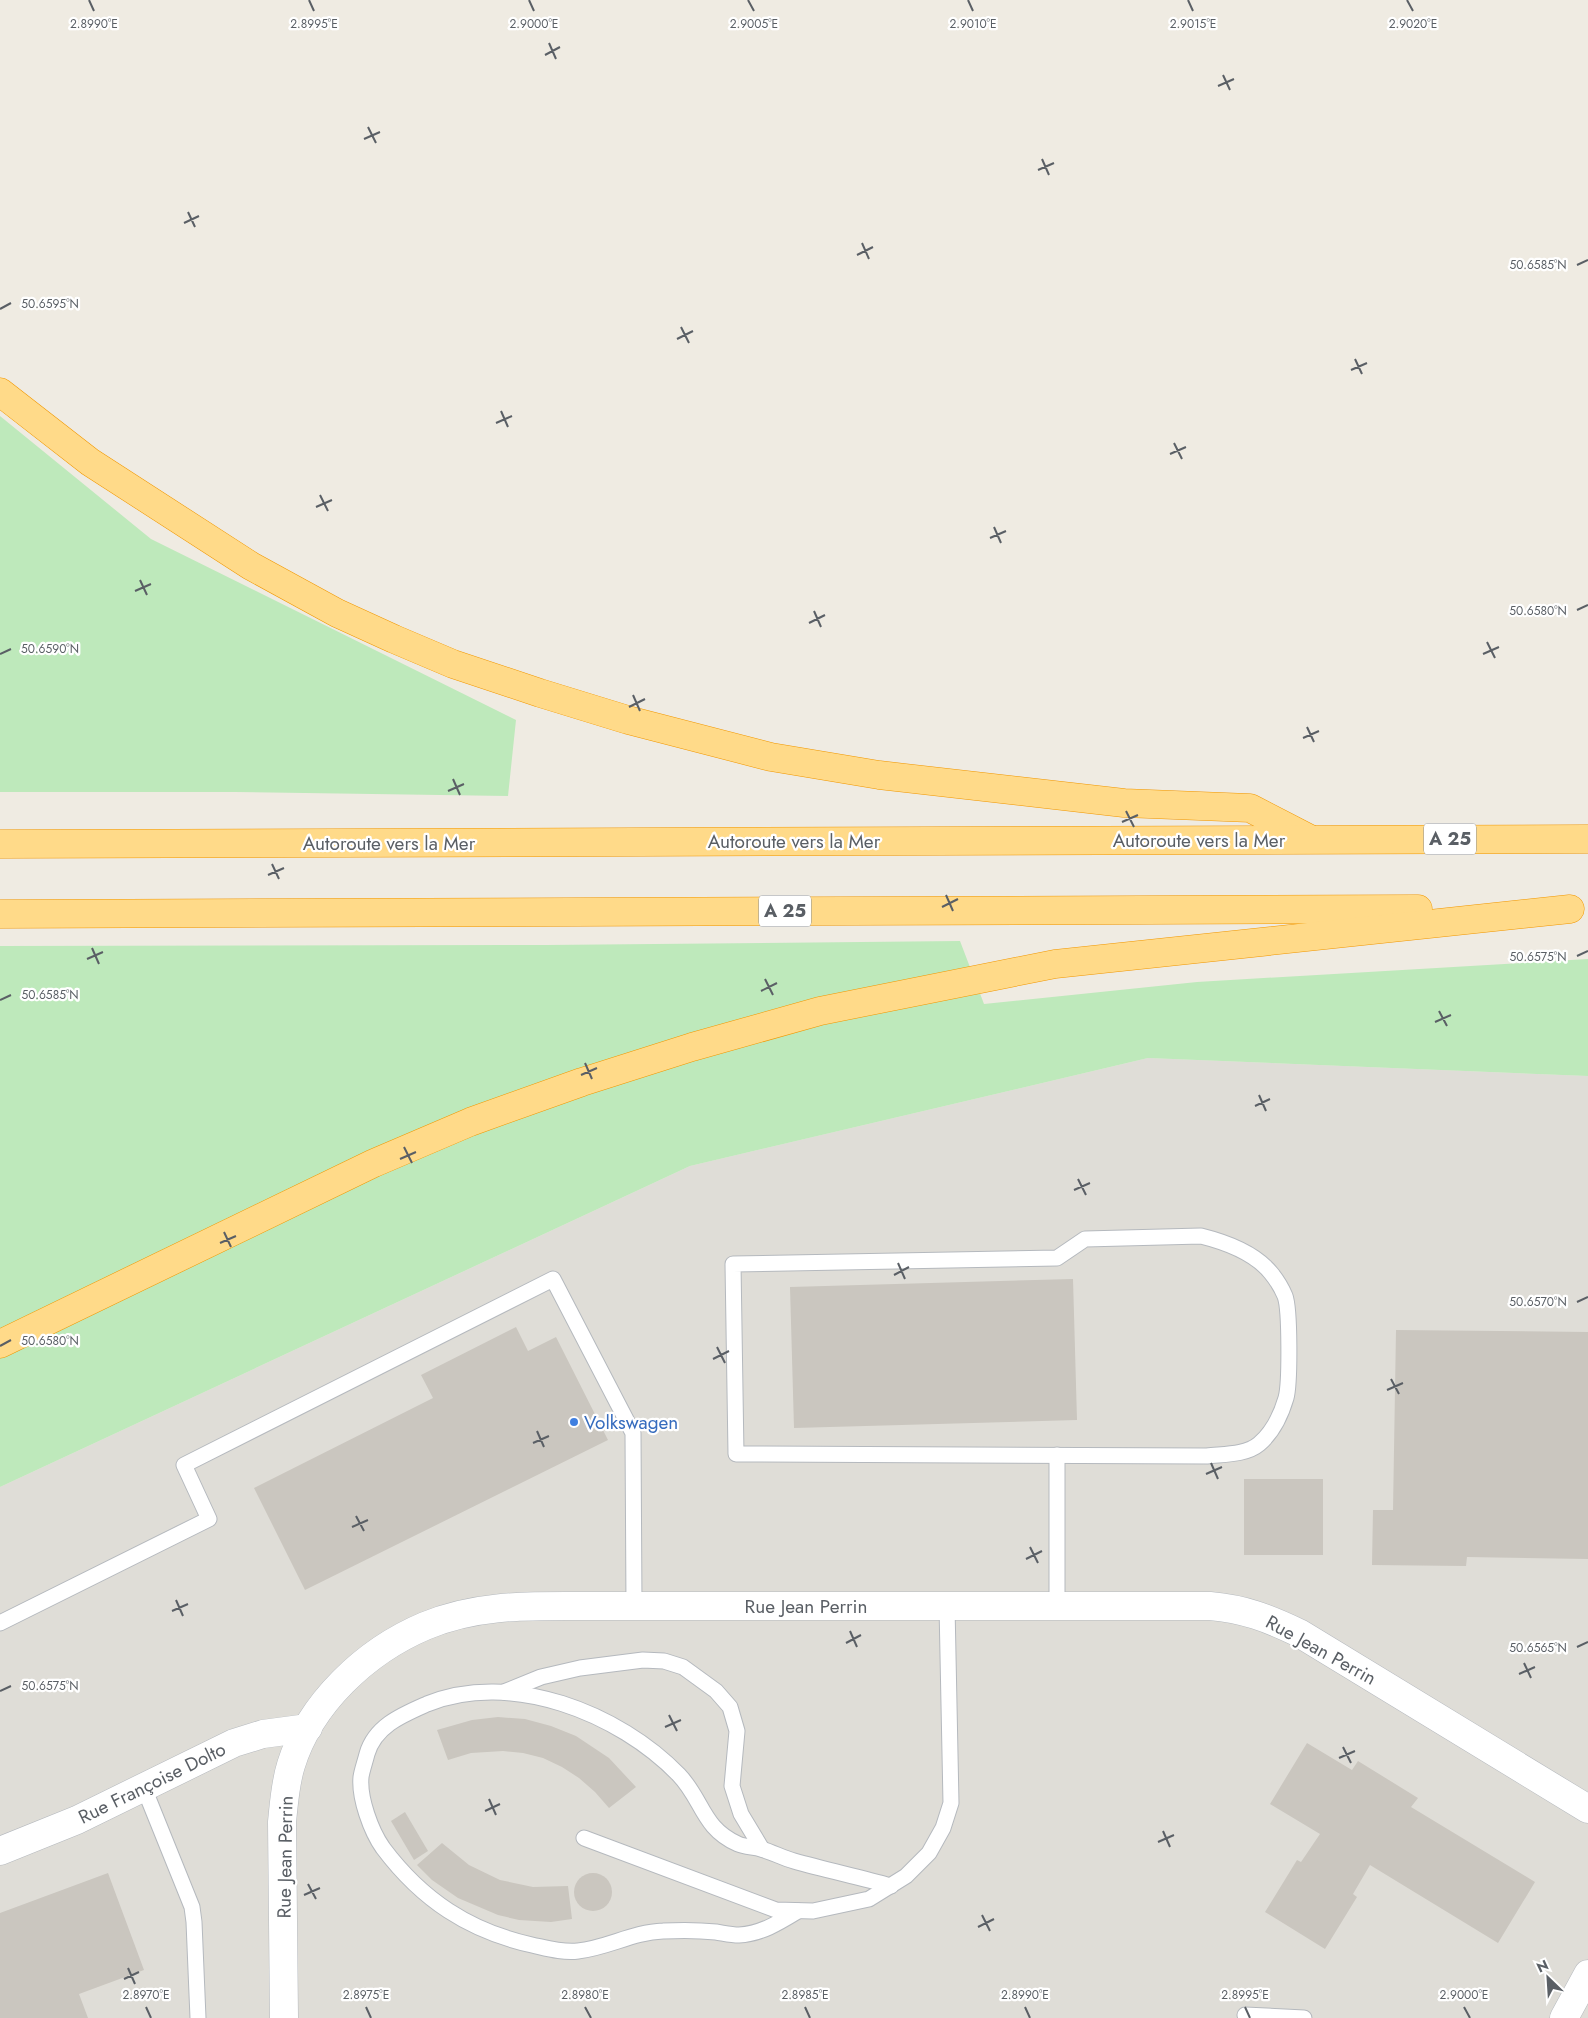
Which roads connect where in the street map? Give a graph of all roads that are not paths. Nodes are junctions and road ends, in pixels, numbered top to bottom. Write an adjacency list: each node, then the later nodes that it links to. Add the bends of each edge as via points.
1 (0, 392): 2 (highway, via 90,462 251,566 337,613 453,664 628,720 771,757 879,775 1104,801 1250,808)
2 (1311, 839): 3 (highway, Autoroute vers la Mer / A 25); 4 (highway, Autoroute vers la Mer / A 25)
3 (1588, 839)
4 (0, 844)
5 (1579, 909): 6 (highway, A 25); 7 (highway, via 1055,964 820,1011 591,1079 470,1122 374,1163)
6 (0, 914)
7 (0, 1344)
8 (1057, 1455): 8 (lane, via 1207,1456 1243,1451 1258,1445 1278,1419 1286,1397 1289,1312 1285,1296 1270,1272 1226,1242 1201,1236 1085,1239 1057,1258 733,1264 736,1454); 11 (lane)
9 (634, 1606): 10 (street, Rue Jean Perrin); 12 (lane, via 633,1433 553,1279 184,1465 209,1519); 14 (street, Rue Jean Perrin, via 497,1607 467,1612 425,1626 376,1653 354,1671)
10 (947, 1606): 11 (street, Rue Jean Perrin); 20 (lane, via 951,1803 943,1828 929,1853)
11 (1057, 1606): 16 (street, Rue Jean Perrin, via 1210,1606 1233,1608 1272,1620 1299,1633)
12 (0, 1623)
13 (500, 1693): 18 (lane, via 574,1706 625,1732 679,1776 716,1830 740,1845); 18 (lane, via 541,1677 580,1668 643,1660 664,1661 683,1667 716,1691 730,1707 737,1731 732,1786 741,1814); 21 (lane, via 462,1694 439,1700 393,1721 379,1731 369,1746 361,1779 367,1819 393,1861 444,1910 481,1930 510,1940 574,1952 601,1948 635,1935 659,1931 737,1935 754,1932 773,1926)
14 (308, 1728): 15 (street, Rue Françoise Dolto, via 248,1738); 25 (street, Rue Jean Perrin, via 291,1766 282,1822)
15 (144, 1788): 19 (street, Rue Françoise Dolto); 24 (lane, via 192,1907)
16 (1588, 1809)
17 (584, 1838): 21 (lane, via 776,1910)
18 (762, 1849): 20 (lane)
19 (0, 1851)
20 (891, 1886): 21 (lane, via 869,1899)
21 (798, 1911)
22 (1588, 1974): 27 (street)
23 (1245, 2015): 26 (lane)
24 (198, 2018)
25 (284, 2018)
26 (1304, 2018)
27 (1564, 2018)

